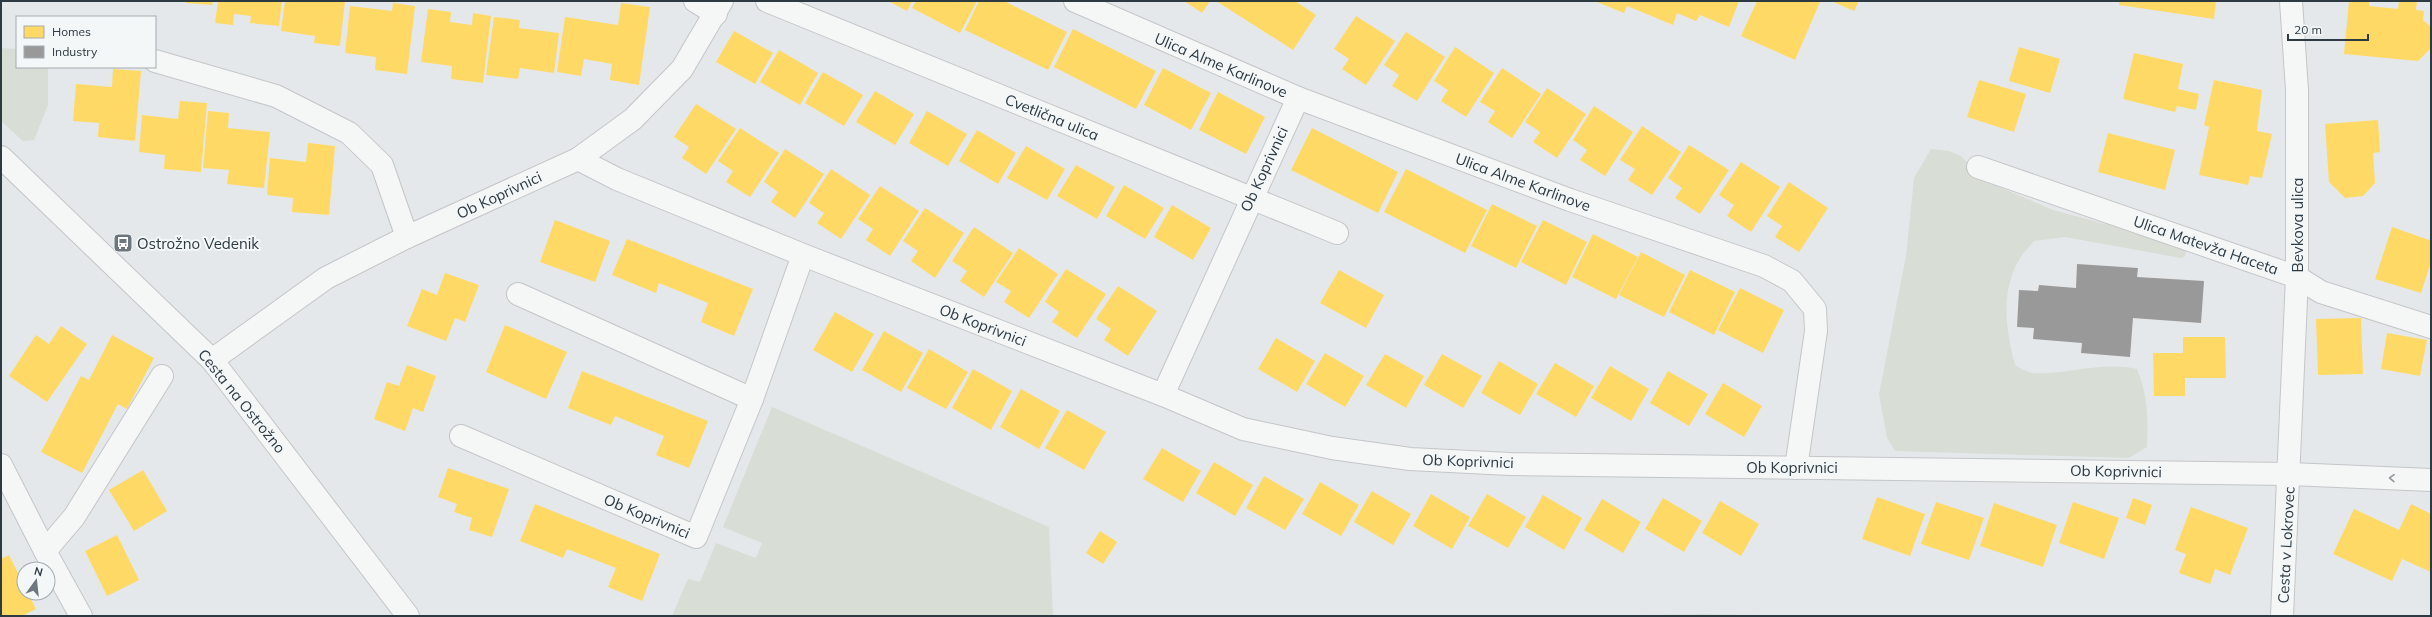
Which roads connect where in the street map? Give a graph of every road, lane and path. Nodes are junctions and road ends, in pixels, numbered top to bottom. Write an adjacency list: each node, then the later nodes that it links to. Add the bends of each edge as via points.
1 (694, 1): 5 (street)
2 (767, 1): 11 (street, Cvetlična ulica)
3 (1075, 1): 7 (street, Ulica Alme Karlinove)
4 (2291, 1): 15 (street, Bevkova ulica, via 2297,90)
5 (719, 8): 9 (street, via 682,69 633,119)
6 (156, 61): 13 (street, via 276,96 349,133 382,165)
7 (1298, 98): 11 (street, Ob Koprivnici); 24 (street, Ulica Alme Karlinove, via 1570,200 1764,266 1792,281 1815,309 1816,330)
8 (1, 157): 18 (street, Cesta na Ostrožno)
9 (578, 158): 13 (street, Ob Koprivnici); 14 (street, Ob Koprivnici, via 617,179)
10 (1978, 167): 15 (street, Ulica Matevža Haceta)
11 (1251, 198): 12 (street, Cvetlična ulica); 20 (street, Ob Koprivnici)
12 (1337, 233)
13 (407, 237): 18 (street, Ob Koprivnici, via 326,278)
14 (803, 255): 20 (street, Ob Koprivnici); 21 (street, Ob Koprivnici)
15 (2297, 277): 17 (street, Ulica Matevža Haceta, via 2321,292); 25 (street, Bevkova ulica)
16 (518, 294): 21 (street)
17 (2431, 327)
18 (212, 360): 29 (street, Cesta na Ostrožno)
19 (162, 376): 27 (street, via 74,517)
20 (1163, 395): 24 (street, Ob Koprivnici, via 1243,429 1332,448 1410,459 1518,464)
21 (752, 398): 22 (street, Ob Koprivnici, via 696,537)
22 (461, 436)
23 (1, 465): 27 (street)
24 (1796, 468): 25 (street, Ob Koprivnici, via 1836,466)
25 (2290, 474): 26 (street, Ob Koprivnici, one-way to 25); 30 (street, Cesta v Lokrovec)
26 (2431, 480)
27 (45, 552): 28 (street)
28 (81, 616)
29 (408, 616)
30 (2282, 616)

